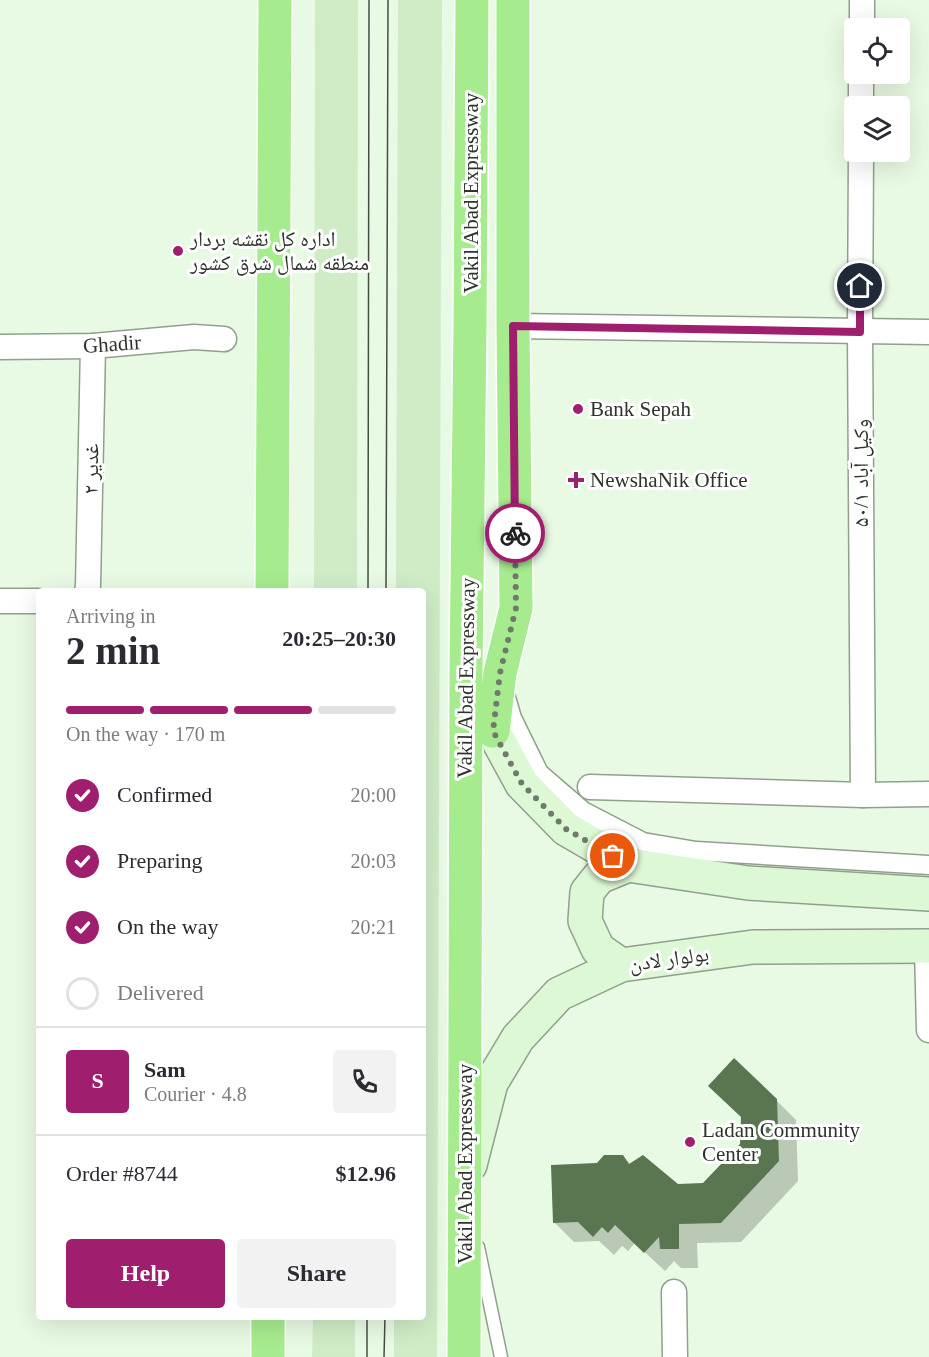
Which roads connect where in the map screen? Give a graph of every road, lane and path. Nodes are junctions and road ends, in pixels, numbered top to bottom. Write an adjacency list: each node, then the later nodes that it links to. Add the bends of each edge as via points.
1 (274, 0): 15 (highway)
2 (513, 0): 7 (highway)
3 (862, 0): 5 (street)
4 (473, 3): 18 (highway, Vakil Abad Expressway)
5 (862, 18)
6 (861, 162): 8 (street, وکیل آباد ۵۰/۱)
7 (513, 326): 8 (street); 19 (highway, via 516,608)
8 (860, 332): 9 (street); 23 (street, وکیل آباد ۵۰/۱)
9 (929, 332)
10 (224, 339): 11 (street, Ghadir, via 194,337)
11 (93, 346): 12 (street, Ghadir); 14 (street, غدیر ۲)
12 (0, 347)
13 (502, 512): 19 (street)
14 (88, 588)
15 (272, 588)
16 (0, 601): 17 (street)
17 (36, 601)
18 (466, 671): 20 (main road); 30 (highway, Vakil Abad Expressway)
19 (500, 673): 20 (highway); 25 (street, via 512,718 539,773 583,811 643,842 696,851)
20 (493, 731): 24 (main road, via 522,784 566,829)
21 (590, 787): 23 (street)
22 (929, 794): 23 (street)
23 (863, 795)
24 (628, 865): 26 (main road, via 748,883); 28 (main road, via 599,877 587,892 585,921 598,949)
25 (929, 865)
26 (929, 894)
27 (928, 946): 28 (main road, بولوار لادن, via 753,947); 29 (street)
28 (621, 966): 30 (main road, بولوار لادن, via 559,994 518,1038 492,1083)
29 (929, 1030)
30 (465, 1184): 34 (highway, Vakil Abad Expressway); 35 (lane)
31 (674, 1292): 36 (street)
32 (268, 1320): 33 (highway)
33 (268, 1357)
34 (464, 1357)
35 (501, 1357)
36 (675, 1357)

